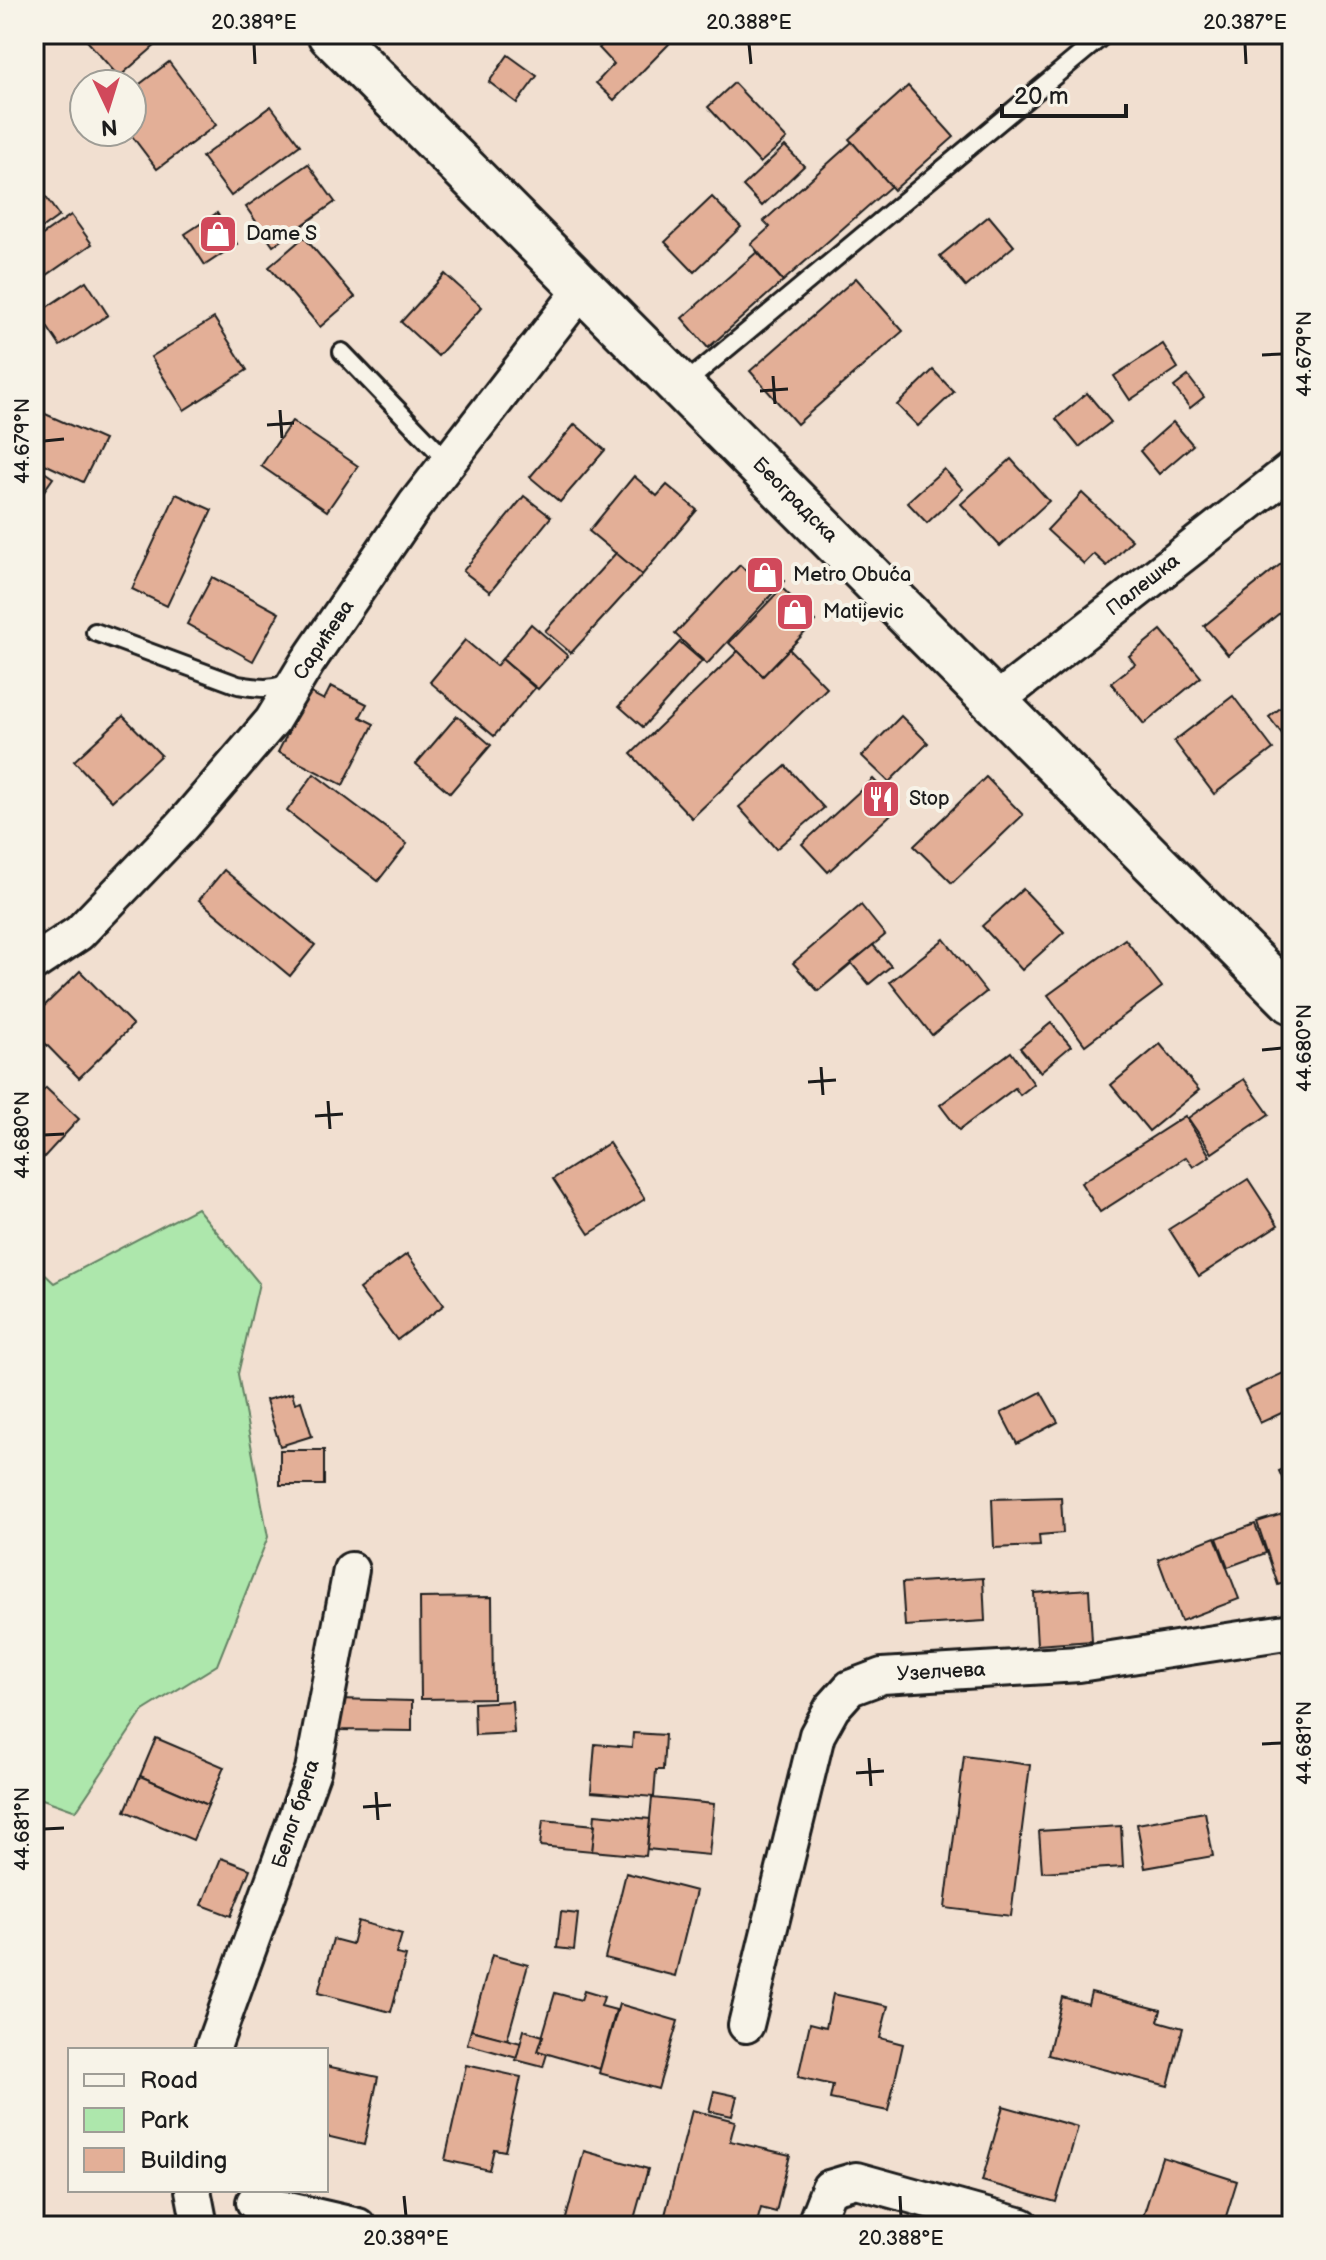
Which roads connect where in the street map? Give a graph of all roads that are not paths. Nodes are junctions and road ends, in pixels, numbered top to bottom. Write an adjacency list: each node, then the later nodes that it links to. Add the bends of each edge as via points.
1 (330, 34): 3 (main road, Београдска)
2 (1105, 34): 5 (lane)
3 (583, 288): 5 (main road, Београдска); 6 (street, Сарићева)
4 (342, 352): 6 (lane)
5 (682, 386): 10 (main road, Београдска)
6 (448, 462): 9 (street, Сарићева)
7 (1292, 469): 10 (street, Палешка)
8 (95, 632): 9 (lane, via 238,685 284,686)
9 (307, 663): 11 (street, Сарићева, via 272,721 181,827 79,933)
10 (995, 702): 12 (main road, Београдска)
11 (34, 963)
12 (1292, 1001)
13 (351, 1570): 16 (street, Белог брега, via 313,1770)
14 (1292, 1631): 15 (street, Узелчева, via 1079,1664 882,1676 850,1688 817,1735)
15 (746, 2025)
16 (213, 2048)
17 (193, 2192): 19 (street)
18 (254, 2202): 20 (street)
19 (200, 2226)
20 (358, 2226)
21 (814, 2226): 22 (street, via 829,2188 856,2180)
22 (1022, 2226)

